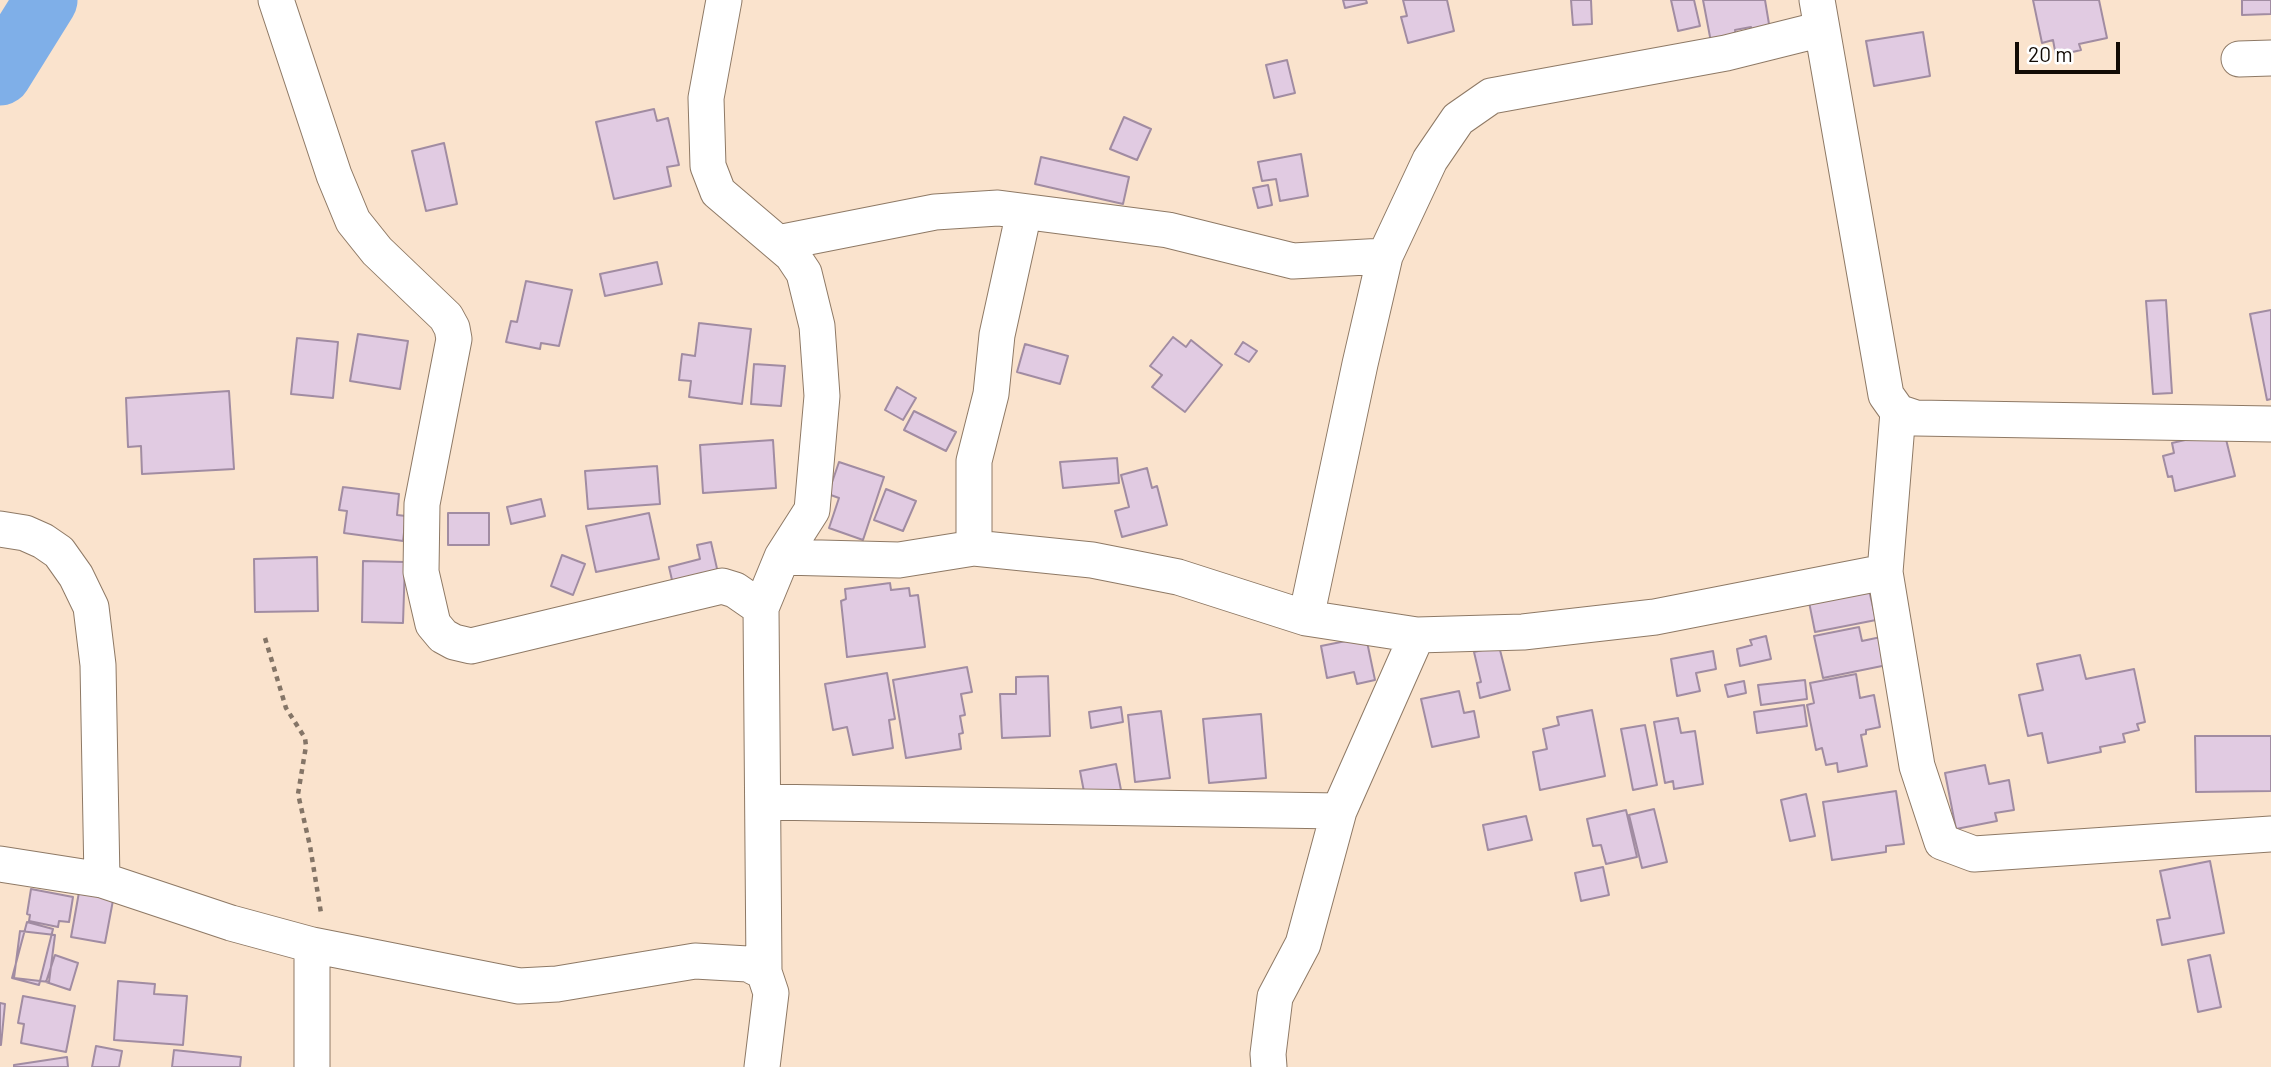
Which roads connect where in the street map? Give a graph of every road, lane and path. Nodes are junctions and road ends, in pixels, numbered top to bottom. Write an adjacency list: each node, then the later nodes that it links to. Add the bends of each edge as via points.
1 (276, 0): 13 (street, via 353,221 452,328 454,339 422,504 421,572 433,624 443,636 471,646 722,586)
2 (724, 0): 5 (street, via 706,97 708,166 718,192)
3 (1820, 14): 6 (street, via 1727,53 1491,96 1458,119 1430,160); 7 (street, via 1886,395)
4 (1024, 212): 5 (street, via 998,208 935,212); 6 (street, via 1168,230 1293,261); 10 (street, via 974,461)
5 (778, 243): 11 (street, via 804,273 817,326 822,396 812,510)
6 (1385, 256): 14 (street)
7 (1898, 412): 8 (street, via 1916,418); 12 (street)
8 (2271, 424)
9 (0, 529): 21 (street, via 25,533 59,552 90,607 98,665)
10 (974, 548): 11 (street, via 899,560); 14 (street, via 1092,560 1178,577)
11 (782, 557): 13 (street)
12 (1885, 572): 15 (street, via 1655,617 1523,632); 19 (street, via 1917,766 1942,842 1974,854)
13 (761, 608): 17 (street)
14 (1306, 618): 15 (street)
15 (1417, 635): 18 (street)
16 (265, 638): 22 (path, via 286,708 305,737 298,794 310,846)
17 (763, 802): 18 (street); 23 (street)
18 (1339, 811): 26 (street, via 1303,944 1275,997)
19 (2271, 834)
20 (0, 864): 21 (street)
21 (102, 880): 22 (street, via 231,923)
22 (320, 946): 23 (street, via 519,986 695,961 748,964); 24 (street)
23 (764, 972): 25 (street, via 772,993)
24 (312, 1067)
25 (762, 1067)
26 (1269, 1067)

